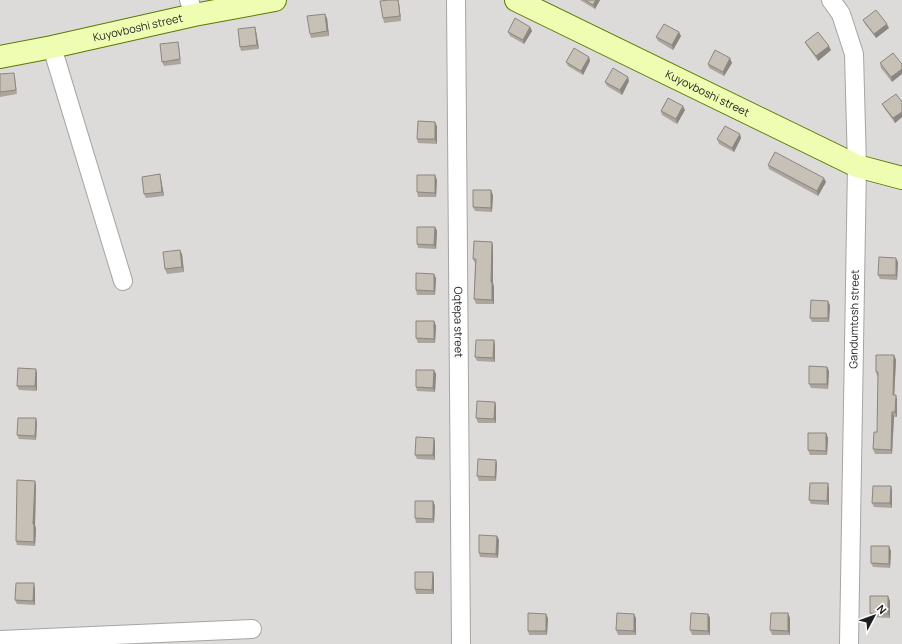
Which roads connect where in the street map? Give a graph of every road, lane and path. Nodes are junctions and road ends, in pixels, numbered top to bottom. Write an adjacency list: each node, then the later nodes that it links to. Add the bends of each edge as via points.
1 (276, 0): 5 (main road, Kuyovboshi street)
2 (456, 0): 13 (street, Oqtepa street)
3 (516, 0): 8 (main road, Kuyovboshi street)
4 (831, 0): 8 (street, Gandumtosh street, via 841,14 854,54)
5 (192, 7): 6 (main road, Kuyovboshi street)
6 (52, 47): 7 (main road, Kuyovboshi street); 10 (street)
7 (0, 58)
8 (857, 166): 9 (main road, Kuyovboshi street); 14 (street, Gandumtosh street)
9 (902, 178)
10 (123, 281)
11 (252, 629): 12 (street)
12 (0, 640)
13 (461, 644)
14 (849, 644)

